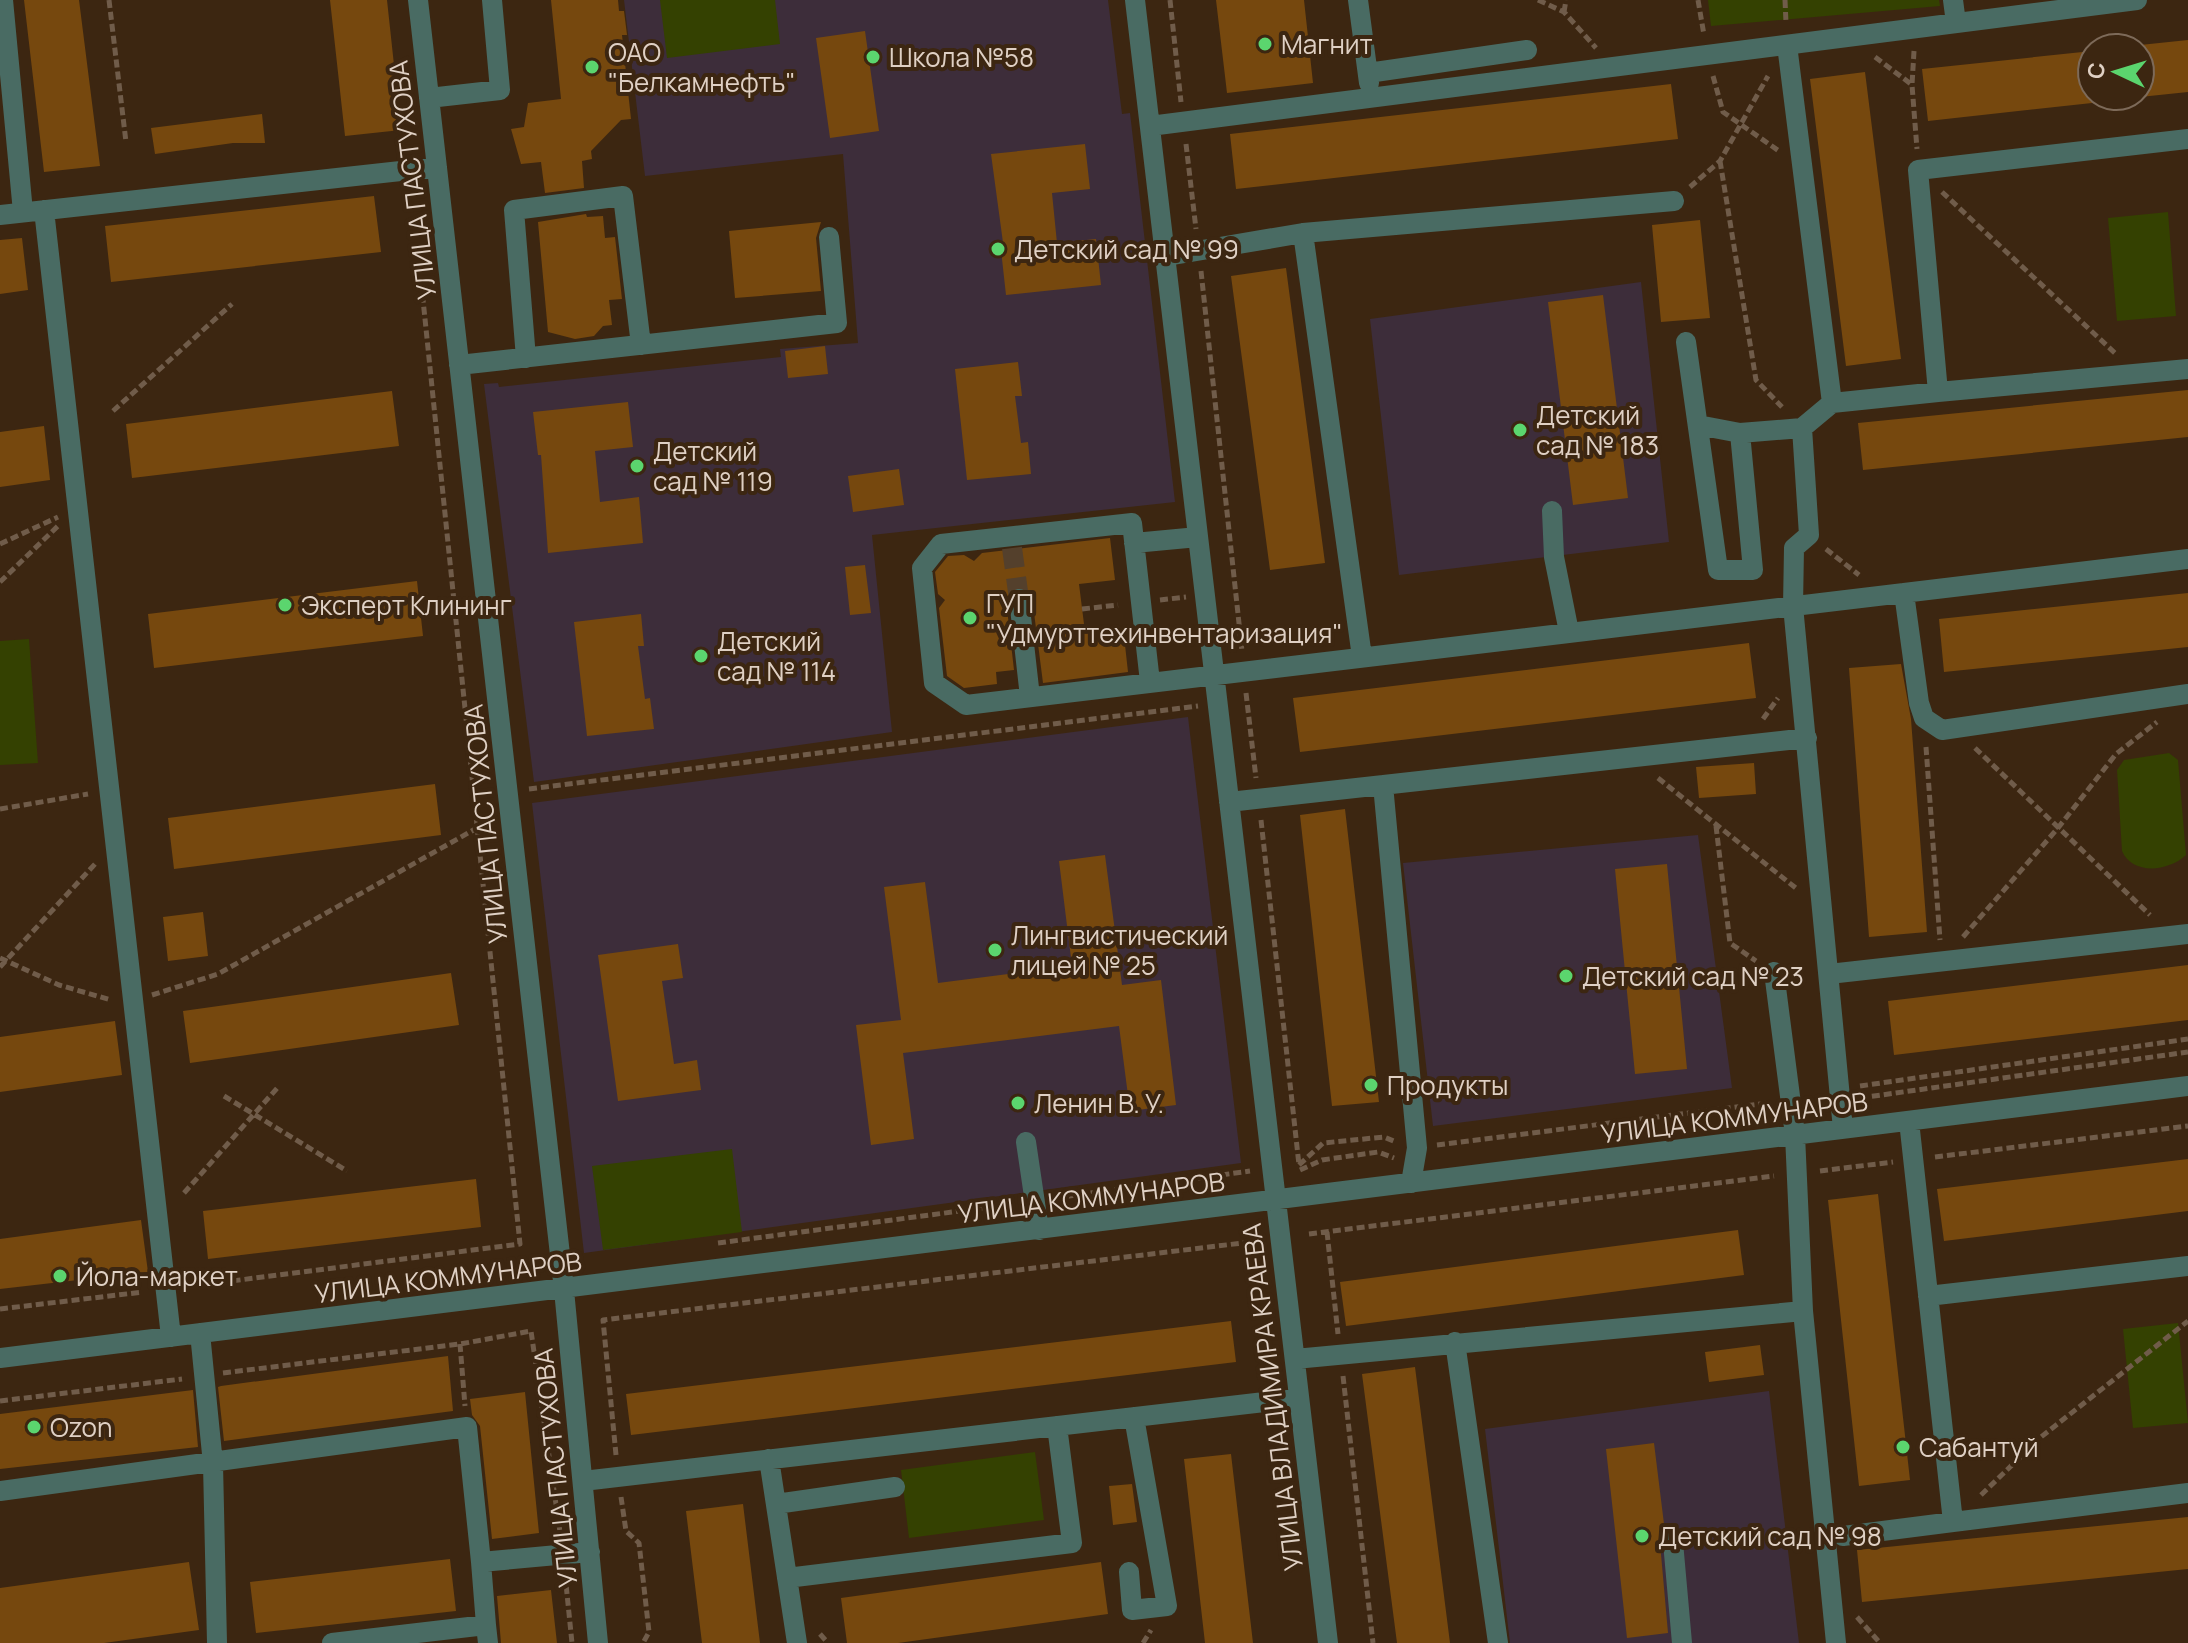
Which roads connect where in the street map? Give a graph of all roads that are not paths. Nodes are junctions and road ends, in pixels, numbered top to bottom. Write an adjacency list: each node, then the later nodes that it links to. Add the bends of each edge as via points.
1 (3, 0): 21 (street)
2 (418, 0): 13 (street, УЛИЦА ПАСТУХОВА)
3 (492, 0): 13 (street, via 500,90)
4 (1135, 0): 15 (street, УЛИЦА ВЛАДИМИРА КРАЕВА)
5 (1358, 0): 12 (street)
6 (1953, 0): 9 (street)
7 (2137, 0): 8 (street)
8 (2084, 3): 9 (street)
9 (1956, 23): 10 (street)
10 (1787, 45): 14 (street); 32 (street)
11 (1527, 50): 12 (street)
12 (1368, 73): 14 (street)
13 (429, 98): 17 (street, УЛИЦА ПАСТУХОВА)
14 (1370, 98): 15 (street)
15 (1150, 126): 25 (street, УЛИЦА ВЛАДИМИРА КРАЕВА)
16 (2188, 139): 31 (street, via 1918,170)
17 (437, 167): 20 (street); 29 (street, УЛИЦА ПАСТУХОВА)
18 (0, 201): 21 (street)
19 (1674, 201): 23 (street)
20 (44, 210): 21 (street); 68 (street)
21 (23, 212): 22 (street)
22 (0, 215)
23 (1303, 233): 25 (street); 44 (street)
24 (829, 237): 27 (street, via 837,323)
25 (1167, 256): 37 (street, УЛИЦА ВЛАДИМИРА КРАЕВА)
26 (1686, 342): 33 (street)
27 (641, 345): 28 (street); 28 (street, via 623,196 514,210)
28 (526, 358): 29 (street)
29 (459, 365): 64 (street, УЛИЦА ПАСТУХОВА)
30 (2188, 369): 31 (street)
31 (1938, 392): 32 (street)
32 (1832, 403): 34 (street)
33 (1698, 425): 35 (street); 35 (street, via 1718,570 1753,570)
34 (1802, 428): 35 (street); 42 (street, via 1809,535 1794,548)
35 (1740, 433)
36 (1552, 511): 43 (street, via 1554,557)
37 (1198, 537): 38 (street); 45 (street, УЛИЦА ВЛАДИМИРА КРАЕВА)
38 (1134, 543): 46 (street); 48 (street, via 1132,523 1011,542 941,544 922,568 934,683 966,705)
39 (2188, 559): 40 (street)
40 (1894, 594): 42 (street); 47 (street, via 1924,718 1942,730)
41 (1019, 599): 48 (street)
42 (1793, 606): 43 (street); 49 (street)
43 (1569, 632): 44 (street)
44 (1362, 657): 45 (street)
45 (1214, 674): 46 (street); 51 (street, УЛИЦА ВЛАДИМИРА КРАЕВА)
46 (1150, 682): 48 (street)
47 (2188, 694)
48 (1030, 697)
49 (1807, 738): 50 (street); 54 (street)
50 (1383, 785): 51 (street); 60 (street, via 1416,1152)
51 (1229, 802): 61 (street, УЛИЦА ВЛАДИМИРА КРАЕВА)
52 (2180, 935): 54 (street)
53 (1774, 972): 58 (street)
54 (1829, 974): 57 (street)
55 (2188, 1086): 56 (street, УЛИЦА КОММУНАРОВ)
56 (1909, 1121): 57 (street, УЛИЦА КОММУНАРОВ); 65 (street)
57 (1843, 1129): 58 (street, УЛИЦА КОММУНАРОВ)
58 (1795, 1135): 60 (street, УЛИЦА КОММУНАРОВ); 66 (street)
59 (1026, 1142): 62 (street)
60 (1411, 1183): 61 (street, УЛИЦА КОММУНАРОВ)
61 (1275, 1200): 62 (street, УЛИЦА КОММУНАРОВ); 71 (street, УЛИЦА ВЛАДИМИРА КРАЕВА)
62 (1039, 1230): 64 (street, УЛИЦА КОММУНАРОВ)
63 (2188, 1266): 65 (street)
64 (564, 1290): 67 (street, УЛИЦА КОММУНАРОВ); 77 (street, УЛИЦА ПАСТУХОВА)
65 (1928, 1296): 82 (street)
66 (1803, 1311): 69 (street); 97 (street)
67 (200, 1333): 68 (street, УЛИЦА КОММУНАРОВ); 76 (street)
68 (171, 1337): 70 (street, УЛИЦА КОММУНАРОВ)
69 (1455, 1342): 71 (street); 95 (street)
70 (0, 1358)
71 (1295, 1359): 72 (street, УЛИЦА ВЛАДИМИРА КРАЕВА)
72 (1299, 1398): 73 (street); 94 (street, УЛИЦА ВЛАДИМИРА КРАЕВА)
73 (1134, 1417): 74 (street); 87 (street, via 1167,1606 1132,1610)
74 (1057, 1426): 75 (street); 88 (street, via 1072,1543)
75 (769, 1459): 77 (street); 81 (street)
76 (213, 1464): 79 (street); 86 (street, via 467,1427); 90 (street)
77 (583, 1481): 85 (street, УЛИЦА ПАСТУХОВА)
78 (895, 1487): 81 (street)
79 (0, 1491)
80 (2188, 1493): 82 (street)
81 (776, 1504): 88 (street)
82 (1953, 1522): 83 (street)
83 (1843, 1536)
84 (1673, 1542): 96 (street)
85 (590, 1552): 86 (street); 92 (street, УЛИЦА ПАСТУХОВА)
86 (481, 1562): 89 (street)
87 (1129, 1572)
88 (787, 1578): 93 (street)
89 (487, 1634): 91 (street)
90 (217, 1643)
91 (332, 1643)
92 (598, 1643)
93 (797, 1643)
94 (1328, 1643)
95 (1498, 1643)
96 (1682, 1643)
97 (1836, 1643)

